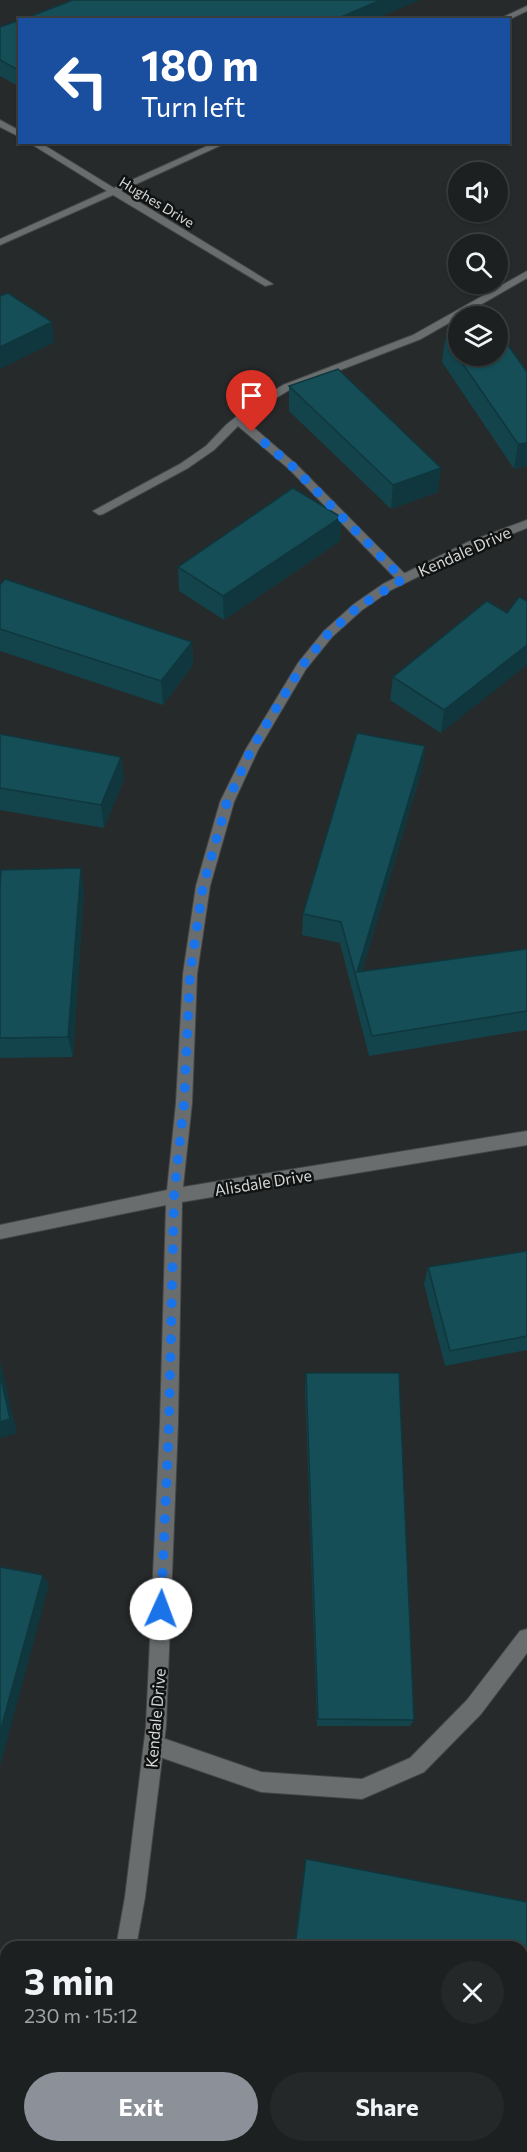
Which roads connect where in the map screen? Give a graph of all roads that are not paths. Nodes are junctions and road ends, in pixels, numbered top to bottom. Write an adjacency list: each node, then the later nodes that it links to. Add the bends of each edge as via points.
1 (527, 8): 2 (street)
2 (505, 18)
3 (0, 123): 4 (street)
4 (18, 134)
5 (35, 144): 7 (street, Hughes Drive)
6 (220, 144): 7 (street)
7 (113, 192): 8 (street); 10 (street, Hughes Drive)
8 (0, 242)
9 (527, 274): 11 (street, via 417,337 287,387)
10 (268, 284)
11 (238, 420): 12 (street, via 210,448 184,466); 14 (street, via 293,467)
12 (99, 511)
13 (527, 524): 14 (street, Kendale Drive, via 472,545)
14 (403, 579): 16 (street, Kendale Drive, via 358,607 328,634 302,666 252,748 227,802 203,886 190,974 184,1103)
15 (527, 1138): 16 (street, Alisdale Drive)
16 (174, 1196): 17 (street, Alisdale Drive); 19 (street, Kendale Drive, via 169,1423)
17 (0, 1232)
18 (527, 1638): 19 (street, via 474,1707 417,1765 362,1789 261,1782)
19 (154, 1745): 20 (street, Kendale Drive)
20 (127, 1941)

